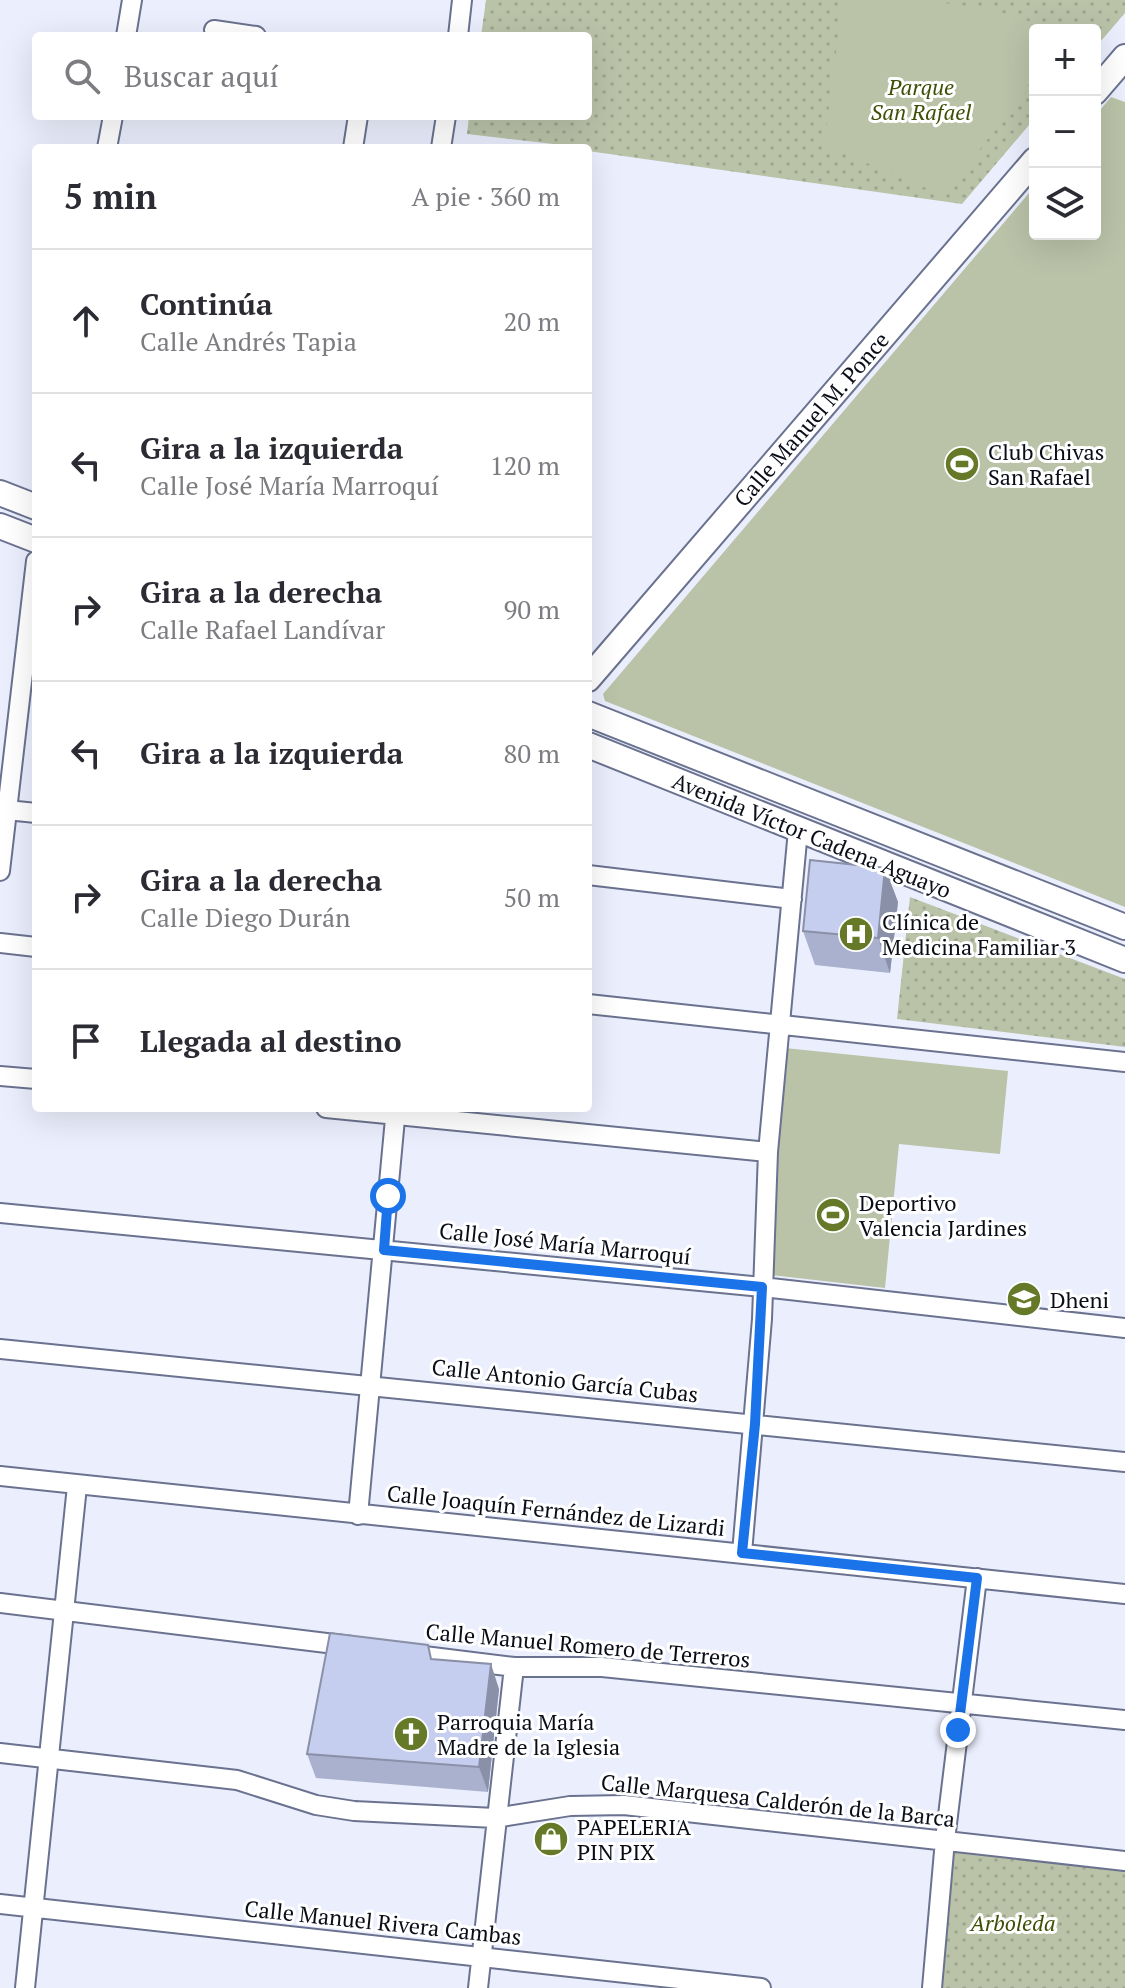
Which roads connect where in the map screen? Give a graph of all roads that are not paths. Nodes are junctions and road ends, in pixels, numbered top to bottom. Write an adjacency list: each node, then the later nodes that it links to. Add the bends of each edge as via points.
1 (132, 0): 4 (street)
2 (462, 0): 6 (street)
3 (214, 30): 5 (street)
4 (127, 32)
5 (228, 32)
6 (458, 32)
7 (1125, 57): 8 (street)
8 (1101, 85)
9 (112, 120): 12 (street)
10 (357, 120): 13 (street)
11 (445, 120): 14 (street)
12 (108, 144)
13 (354, 144)
14 (442, 144)
15 (1029, 167): 21 (street, Calle Manuel M. Ponce)
16 (0, 493): 17 (street)
17 (32, 505)
18 (0, 526): 19 (street)
19 (32, 538)
20 (32, 595): 24 (street)
21 (592, 674)
22 (592, 716): 30 (street, Avenida Víctor Cadena Aguayo)
23 (592, 747): 26 (street, Avenida Víctor Cadena Aguayo)
24 (7, 810): 25 (street); 27 (street)
25 (32, 813)
26 (798, 830): 29 (street); 33 (street, Avenida Víctor Cadena Aguayo)
27 (0, 871)
28 (592, 875): 29 (street)
29 (792, 899): 35 (street)
30 (1125, 927)
31 (0, 943): 32 (street)
32 (32, 947)
33 (1125, 960)
34 (592, 1004): 35 (street)
35 (780, 1024): 36 (street); 40 (street)
36 (1125, 1062)
37 (0, 1076): 38 (street)
38 (32, 1079)
39 (396, 1112): 40 (street); 42 (street)
40 (768, 1152): 43 (street)
41 (0, 1213): 42 (street, Calle José María Marroquí)
42 (384, 1250): 43 (street, Calle José María Marroquí); 46 (street)
43 (762, 1287): 44 (street, Calle José María Marroquí); 47 (street)
44 (1125, 1328)
45 (0, 1349): 46 (street, Calle Antonio García Cubas)
46 (370, 1384): 47 (street, Calle Antonio García Cubas); 51 (street)
47 (755, 1424): 48 (street, Calle Antonio García Cubas); 52 (street)
48 (1125, 1462)
49 (0, 1476): 50 (street, Calle Joaquín Fernández de Lizardi)
50 (77, 1486): 51 (street, Calle Joaquín Fernández de Lizardi); 56 (street)
51 (358, 1515): 52 (street, Calle Joaquín Fernández de Lizardi)
52 (742, 1553): 53 (street, Calle Joaquín Fernández de Lizardi)
53 (977, 1578): 54 (street, Calle Joaquín Fernández de Lizardi); 60 (street)
54 (1125, 1588)
55 (0, 1603): 56 (street)
56 (63, 1610): 57 (street); 63 (street)
57 (366, 1648)
58 (396, 1652): 59 (street, Calle Manuel Romero de Terreros)
59 (514, 1667): 60 (street, Calle Manuel Romero de Terreros, via 602,1667); 64 (street)
60 (961, 1703): 61 (street, Calle Manuel Romero de Terreros); 65 (street)
61 (1125, 1720)
62 (0, 1753): 63 (street, Calle Marquesa Calderón de la Barca)
63 (48, 1759): 64 (street, Calle Marquesa Calderón de la Barca, via 237,1780 354,1811); 68 (street)
64 (495, 1818): 65 (street, Calle Marquesa Calderón de la Barca, via 570,1806 624,1805); 69 (street)
65 (945, 1840): 66 (street, Calle Marquesa Calderón de la Barca); 73 (street)
66 (1125, 1861)
67 (0, 1904): 68 (street, Calle Manuel Rivera Cambas)
68 (32, 1909): 69 (street, Calle Manuel Rivera Cambas); 70 (street)
69 (482, 1956): 71 (street); 72 (street, Calle Manuel Rivera Cambas)
70 (25, 1988)
71 (478, 1988)
72 (761, 1988)
73 (932, 1988)

